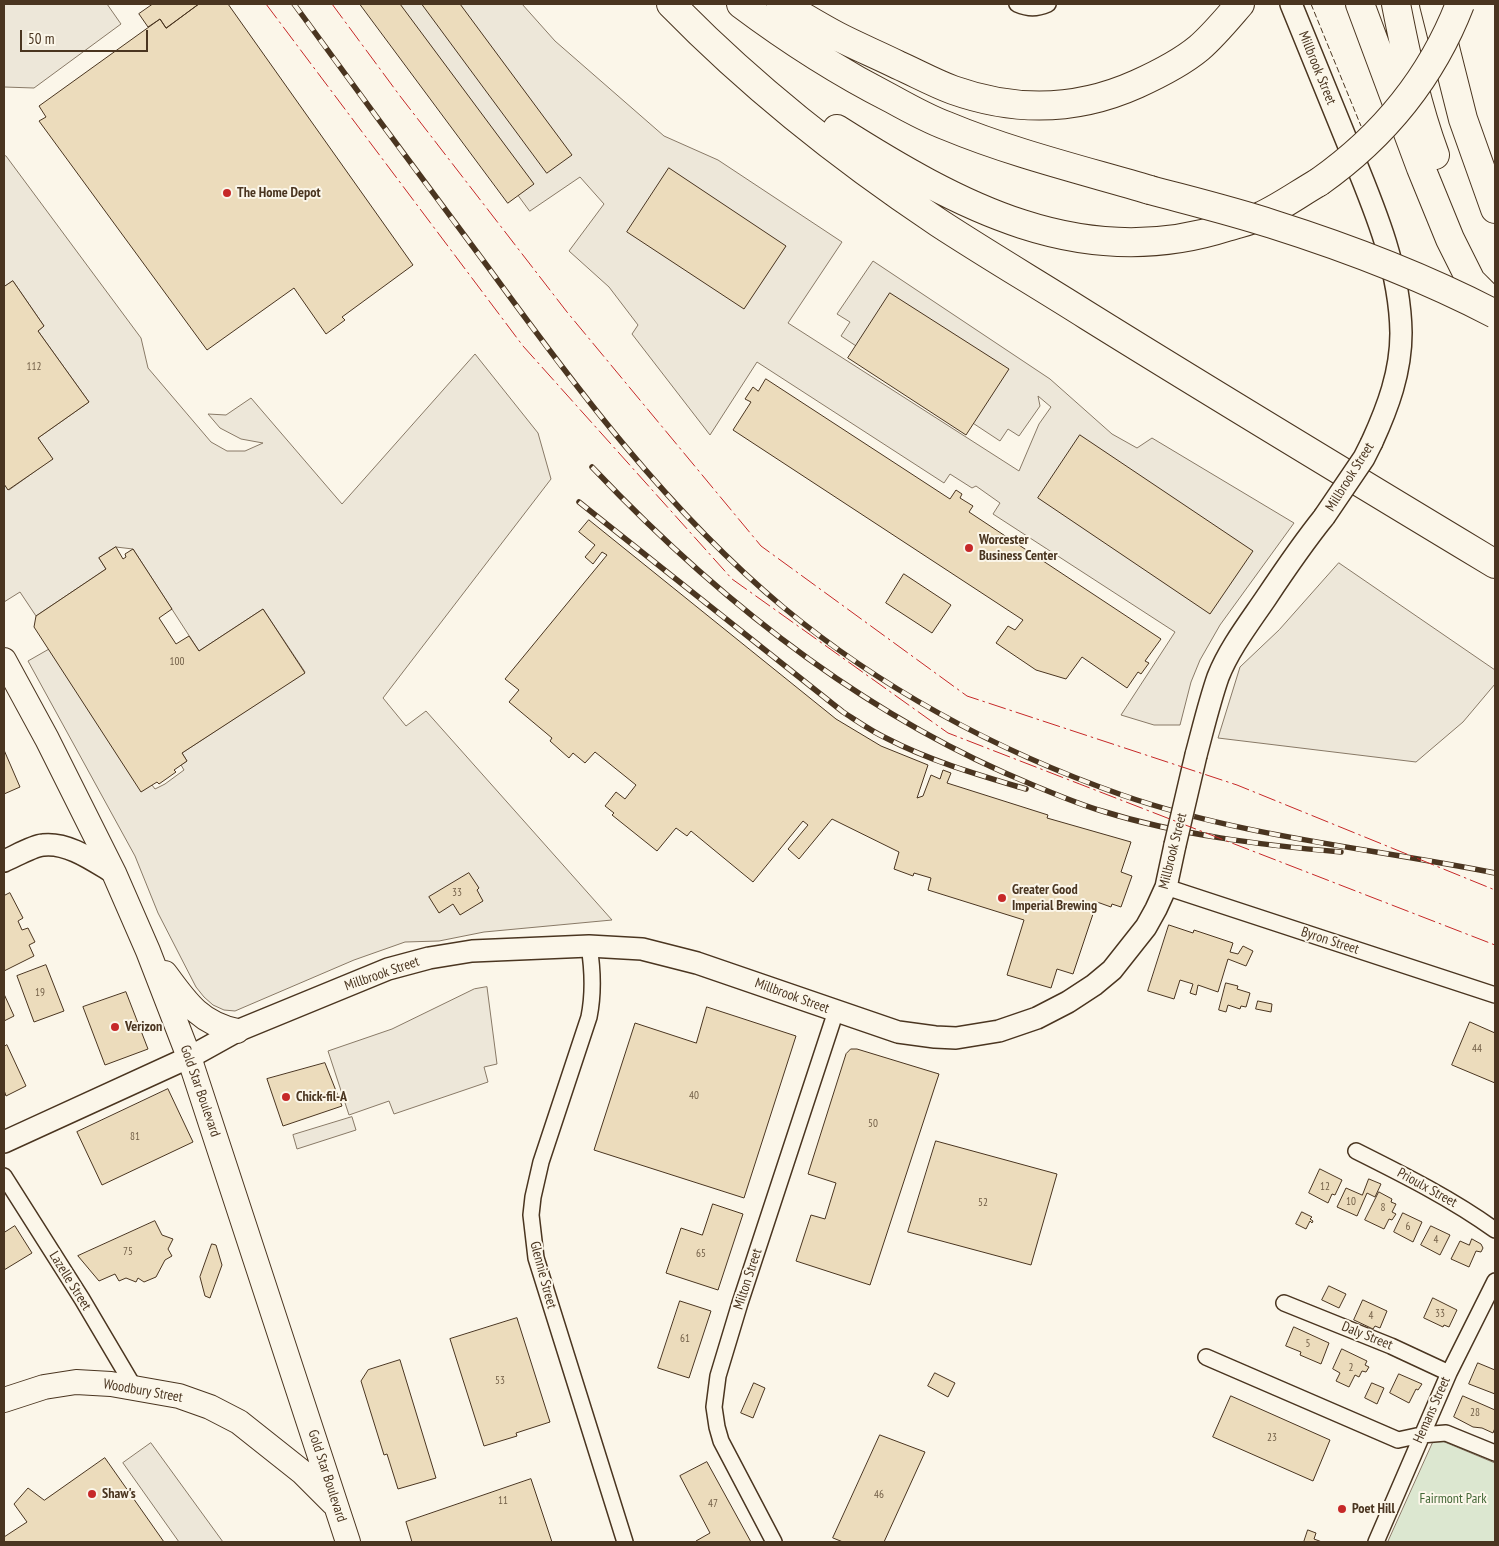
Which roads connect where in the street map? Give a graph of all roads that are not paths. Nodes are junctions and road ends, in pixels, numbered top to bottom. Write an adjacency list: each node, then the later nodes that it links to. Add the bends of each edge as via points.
1 (671, 4): 12 (highway)
2 (741, 4): 16 (highway, bridge, via 841,71 940,123 1025,155 1271,223 1371,259)
3 (781, 4): 5 (highway, via 838,37 953,90 1007,104 1032,106 1083,102 1124,90 1163,72 1198,48)
4 (1017, 4): 11 (street, via 1028,8)
5 (1240, 4)
6 (1291, 4): 21 (main road, Millbrook Street, bridge, via 1371,199 1386,244 1401,334 1395,385 1364,458 1244,629 1219,676 1205,717)
7 (1360, 4): 15 (highway, via 1450,239 1471,281)
8 (1396, 4): 14 (highway, via 1426,130)
9 (1434, 4): 13 (highway, via 1462,119)
10 (1460, 4): 12 (highway, bridge, via 1433,60 1403,104 1362,148 1318,182 1263,216 1193,236 1152,243 1110,242 1059,234 1007,219 955,198 882,157)
11 (1042, 6)
12 (738, 67): 17 (highway, via 845,155 941,224)
13 (1495, 209)
14 (1495, 298)
15 (1495, 305)
16 (1495, 314)
17 (1495, 564)
18 (4, 660): 20 (main road, Gold Star Boulevard)
19 (4, 862): 20 (main road, via 42,845 52,845 82,854)
20 (114, 873): 23 (main road, Gold Star Boulevard)
21 (1166, 887): 24 (street, Byron Street); 25 (main road, Millbrook Street, via 1146,927 1112,970 1068,1002 1020,1025 976,1036 935,1037 898,1032)
22 (590, 946): 25 (main road, Millbrook Street, via 660,952); 26 (main road, Millbrook Street, via 472,951 429,958 388,969); 42 (street, Glennie Street, via 594,979 589,1017 541,1162 531,1215 536,1258)
23 (148, 951): 26 (main road, via 199,1014 217,1025); 27 (main road, Gold Star Boulevard)
24 (1495, 995)
25 (836, 1011): 43 (street, Milton Street, via 740,1303 715,1391 716,1427 721,1441)
26 (237, 1031): 27 (main road, Millbrook Street)
27 (189, 1057): 28 (main road, Millbrook Street); 40 (main road, Gold Star Boulevard)
28 (4, 1142)
29 (1356, 1151): 31 (street, Prioulx Street, via 1420,1183)
30 (4, 1176): 36 (street, Lazelle Street)
31 (1495, 1230)
32 (1495, 1281): 35 (street, Hemans Street)
33 (1284, 1303): 35 (street, Daly Street)
34 (1206, 1357): 38 (street, via 1398,1440)
35 (1449, 1373): 38 (street, Hemans Street)
36 (134, 1387): 37 (main road, Woodbury Street, via 76,1382 44,1387); 40 (main road, Woodbury Street, via 179,1396 225,1414 302,1472)
37 (4, 1400)
38 (1421, 1435): 39 (street, via 1446,1433); 44 (street, Hemans Street)
39 (1495, 1453)
40 (337, 1508): 41 (main road, Gold Star Boulevard)
41 (348, 1542)
42 (625, 1542)
43 (774, 1542)
44 (1376, 1542)

